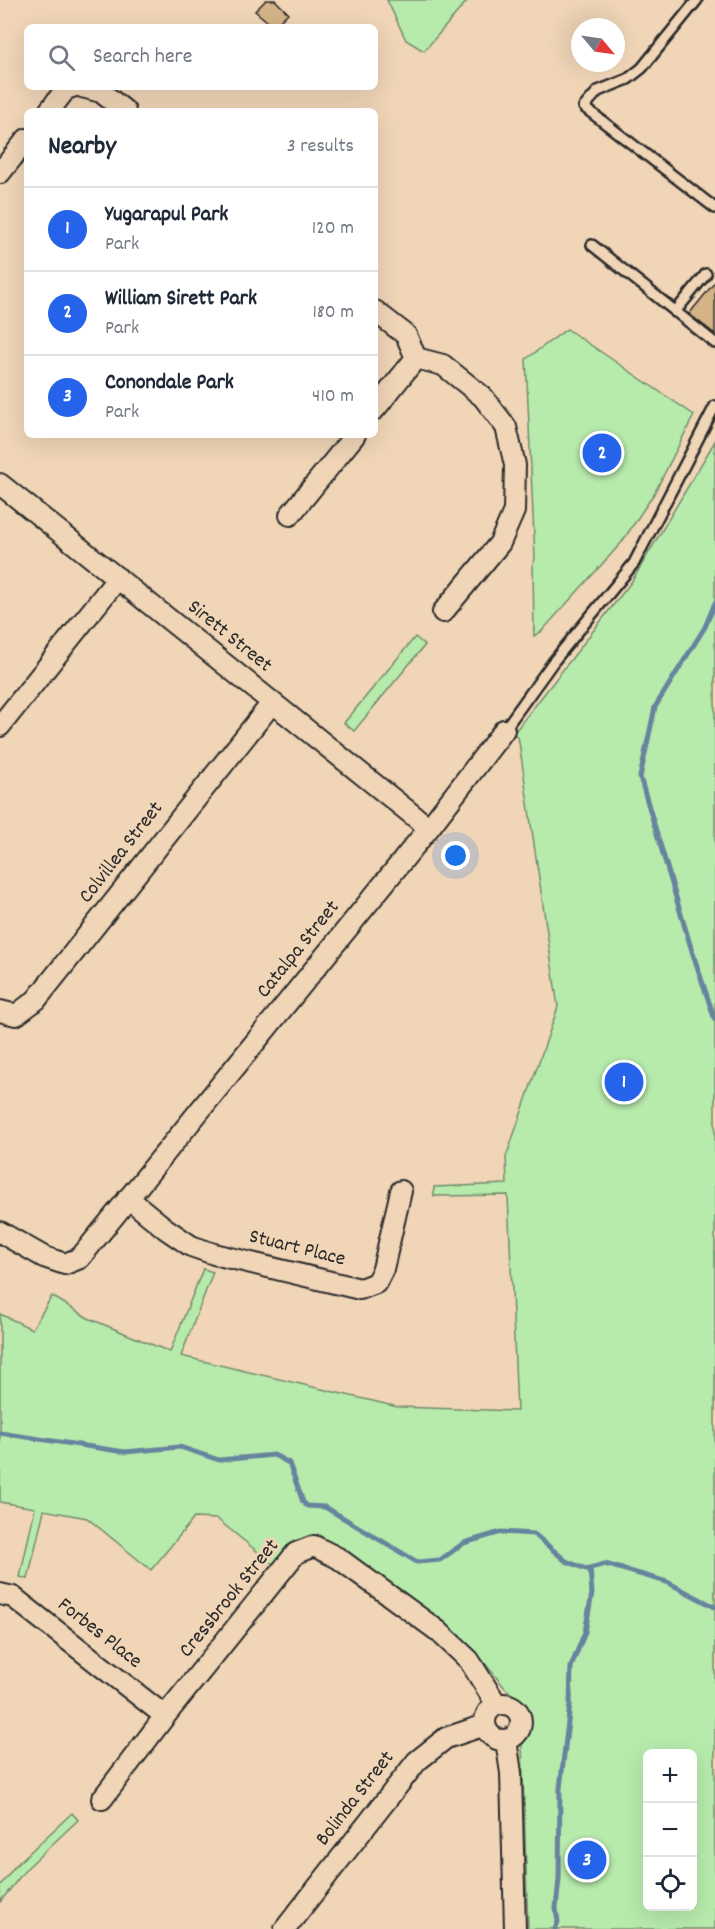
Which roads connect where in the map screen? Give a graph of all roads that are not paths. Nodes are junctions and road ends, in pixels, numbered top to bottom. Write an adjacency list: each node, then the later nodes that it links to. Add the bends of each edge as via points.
1 (697, 0): 8 (lane, via 642,68 628,79 598,91 584,107)
2 (65, 90): 4 (street)
3 (93, 90): 5 (street)
4 (51, 108)
5 (121, 108)
6 (24, 143): 7 (street)
7 (0, 173)
8 (715, 208)
9 (592, 245): 11 (lane)
10 (706, 274): 11 (lane)
11 (675, 312): 13 (lane)
12 (378, 313): 14 (street, via 406,336)
13 (715, 344)
14 (416, 358): 15 (street); 21 (street, via 443,365 483,397 506,427 515,465 514,511 500,543)
15 (378, 406)
16 (715, 406): 24 (lane, via 634,563 553,662)
17 (353, 438): 19 (street)
18 (0, 484): 20 (street, Sirett Street)
19 (290, 515)
20 (118, 578): 22 (street, Sirett Street); 23 (street)
21 (442, 612)
22 (272, 703): 25 (street, Sirett Street); 26 (street, Colvillea Street, via 36,1000 16,1015)
23 (0, 726)
24 (504, 730): 25 (street, Catalpa Street)
25 (429, 828): 28 (street, Catalpa Street)
26 (0, 1011)
27 (401, 1191): 28 (street, Stuart Place, via 383,1269 376,1283 360,1289 191,1246)
28 (128, 1198): 29 (street, Catalpa Street, via 80,1258 65,1264)
29 (0, 1232)
30 (0, 1594): 32 (street, Forbes Place, via 13,1597)
31 (497, 1705): 32 (street, Cressbrook Street, via 469,1660 438,1631 338,1558 314,1546 296,1553); 33 (street, via 486,1715); 34 (street, via 511,1706 520,1718 518,1731)
32 (165, 1716): 35 (street, Cressbrook Street)
33 (485, 1725): 34 (street, via 492,1737); 36 (street, Bolinda Street, via 446,1738 417,1761)
34 (506, 1740): 37 (street, via 511,1773)
35 (102, 1799)
36 (285, 1929)
37 (515, 1929)

